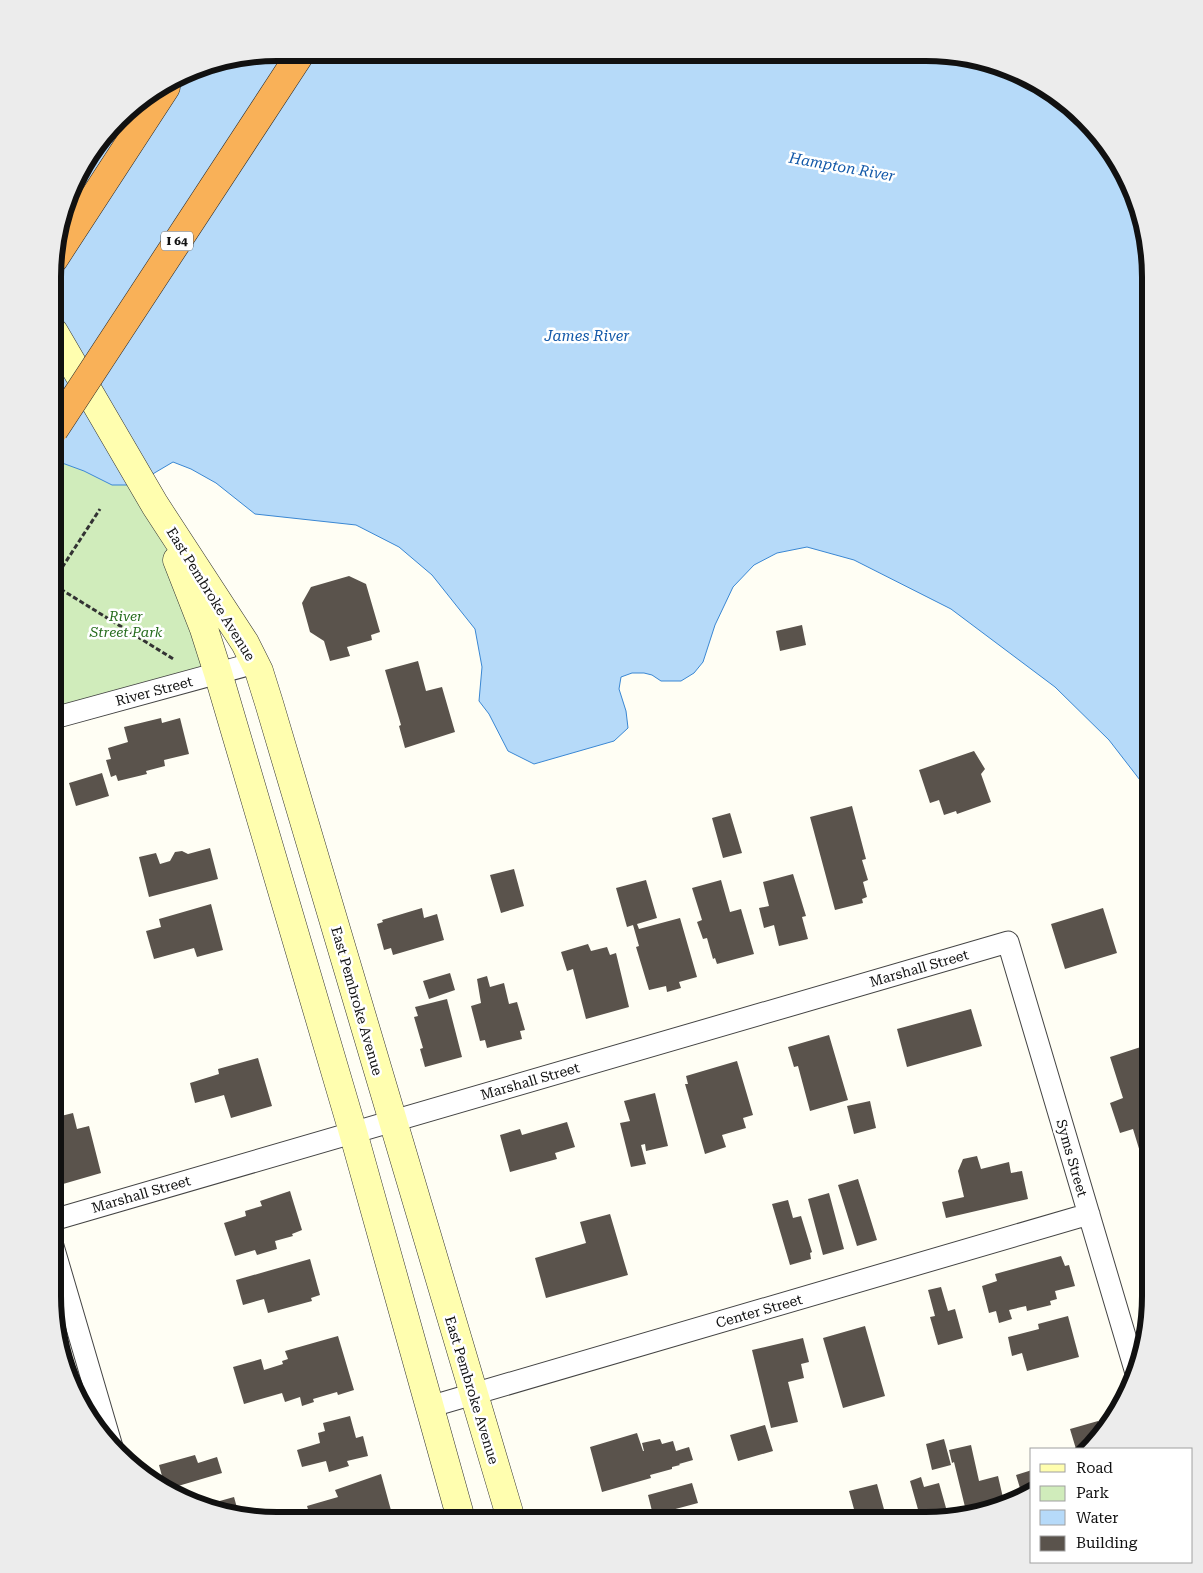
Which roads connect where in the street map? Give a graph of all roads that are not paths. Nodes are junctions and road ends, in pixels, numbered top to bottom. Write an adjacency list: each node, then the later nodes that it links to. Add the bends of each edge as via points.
1 (296, 61): 5 (highway, I 64, bridge)
2 (160, 96): 3 (highway)
3 (64, 244)
4 (61, 344): 6 (main road, East Pembroke Avenue)
5 (61, 419)
6 (155, 505): 7 (main road, East Pembroke Avenue); 8 (main road, East Pembroke Avenue, via 204,628)
7 (255, 663): 8 (street, River Street); 11 (main road, East Pembroke Avenue)
8 (218, 673): 9 (street, River Street); 12 (main road, East Pembroke Avenue)
9 (61, 716)
10 (1008, 942): 11 (street, Marshall Street); 13 (street, Syms Street)
11 (392, 1121): 12 (street, Marshall Street); 17 (main road, East Pembroke Avenue)
12 (353, 1132): 14 (street, Marshall Street); 18 (main road, East Pembroke Avenue)
13 (1088, 1214): 16 (street, Syms Street); 17 (street, Center Street)
14 (61, 1218)
15 (61, 1273): 19 (street)
16 (1132, 1359)
17 (474, 1394): 18 (street, Center Street); 21 (main road, East Pembroke Avenue)
18 (429, 1407): 20 (main road, East Pembroke Avenue)
19 (106, 1427)
20 (459, 1512)
21 (509, 1512)

